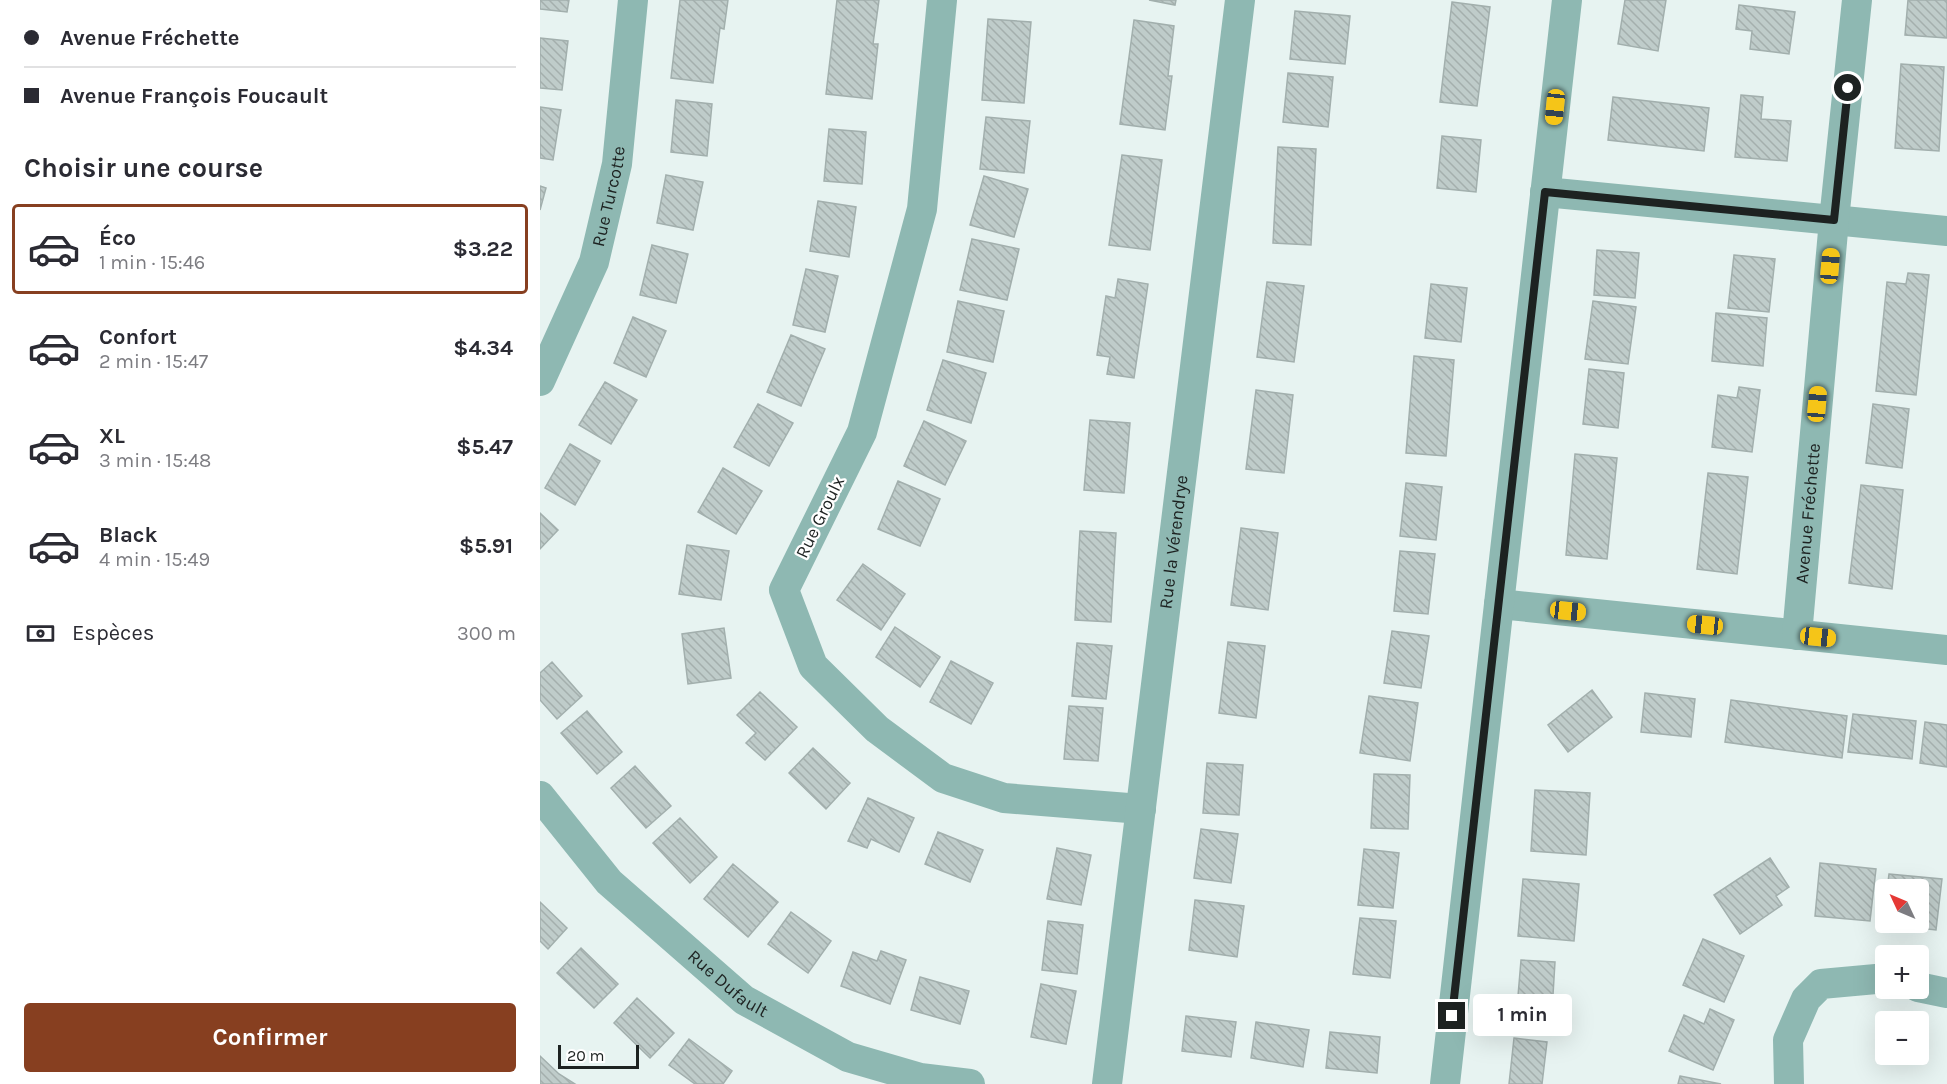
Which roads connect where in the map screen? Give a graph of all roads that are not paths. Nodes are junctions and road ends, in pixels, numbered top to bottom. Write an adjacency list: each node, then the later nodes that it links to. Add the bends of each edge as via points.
1 (633, 0): 9 (street, Rue Turcotte, via 617,164 594,262)
2 (942, 0): 14 (street, Rue Groulx, via 922,209 862,432 784,590 813,666 877,729 943,778 1004,798)
3 (1240, 0): 14 (street, Rue la Vérendrye)
4 (1567, 0): 6 (street)
5 (1857, 0): 7 (street, Avenue Fréchette)
6 (1545, 192): 7 (street); 10 (street)
7 (1834, 220): 8 (street); 11 (street, Avenue Fréchette)
8 (1947, 231)
9 (540, 381)
10 (1499, 604): 11 (street); 20 (street)
11 (1797, 635): 12 (street)
12 (1947, 650)
13 (540, 796): 18 (street, Rue Dufault, via 609,882 744,1000 848,1058 921,1078)
14 (1141, 808): 19 (street, Rue la Vérendrye)
15 (1875, 979): 21 (street, via 1821,984 1806,999 1788,1040)
16 (1929, 989): 17 (street)
17 (1947, 993)
18 (970, 1084)
19 (1107, 1084)
20 (1445, 1084)
21 (1789, 1084)

